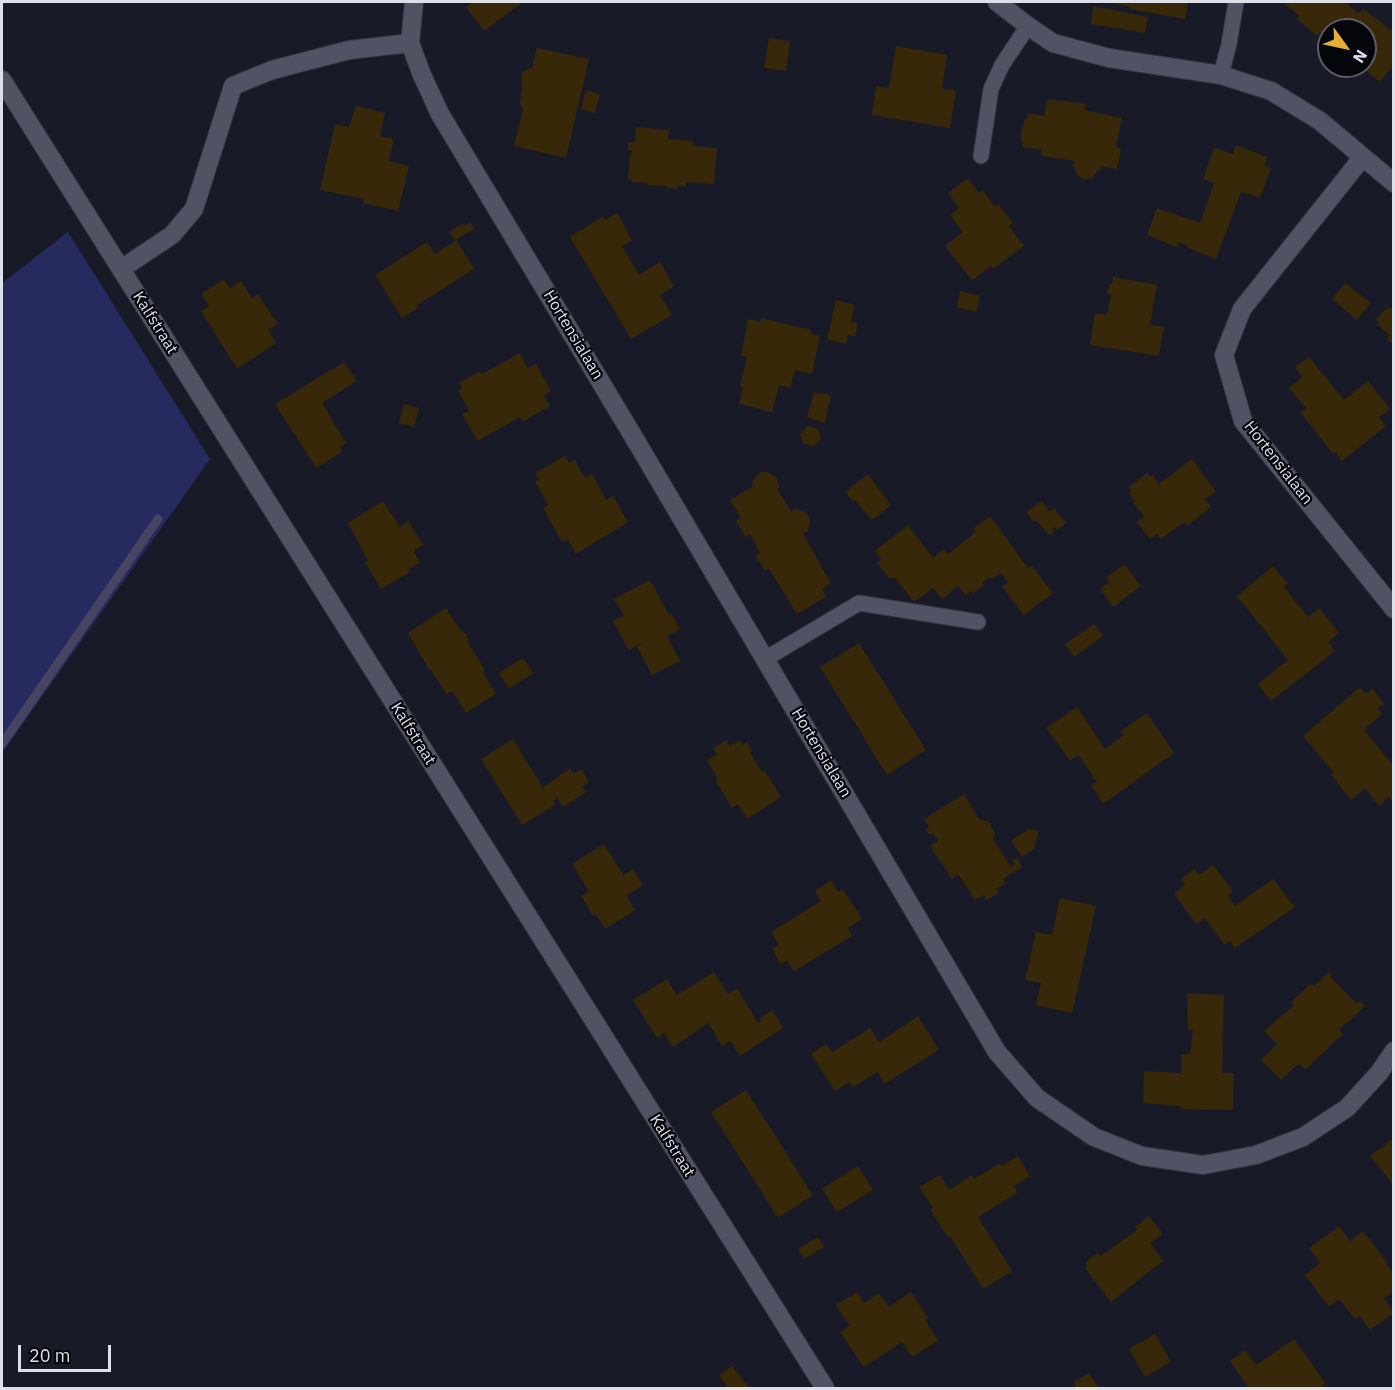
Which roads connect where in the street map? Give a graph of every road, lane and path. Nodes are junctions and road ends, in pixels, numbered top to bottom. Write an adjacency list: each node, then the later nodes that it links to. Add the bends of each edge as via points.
1 (414, 2): 5 (street, Hortensialaan)
2 (998, 2): 4 (street)
3 (1236, 2): 6 (lane)
4 (1028, 26): 6 (street, via 1053,43 1109,58); 8 (lane, via 991,89)
5 (410, 43): 11 (street, via 349,50 272,70 233,86 194,209 172,235); 14 (street, Hortensialaan, via 440,114)
6 (1221, 75): 9 (street, via 1271,91 1320,121)
7 (2, 80): 11 (street, Kalfstraat)
8 (981, 156)
9 (1362, 158): 10 (street); 12 (street, Hortensialaan, via 1242,309 1224,355 1243,421)
10 (1394, 183)
11 (121, 269): 16 (street, Kalfstraat)
12 (1394, 609)
13 (978, 622): 14 (lane, via 859,603)
14 (765, 659): 15 (street, Hortensialaan, via 998,1052 1037,1098 1094,1137 1142,1156 1203,1165 1256,1155 1303,1137 1347,1108)
15 (1394, 1051)
16 (825, 1389)

